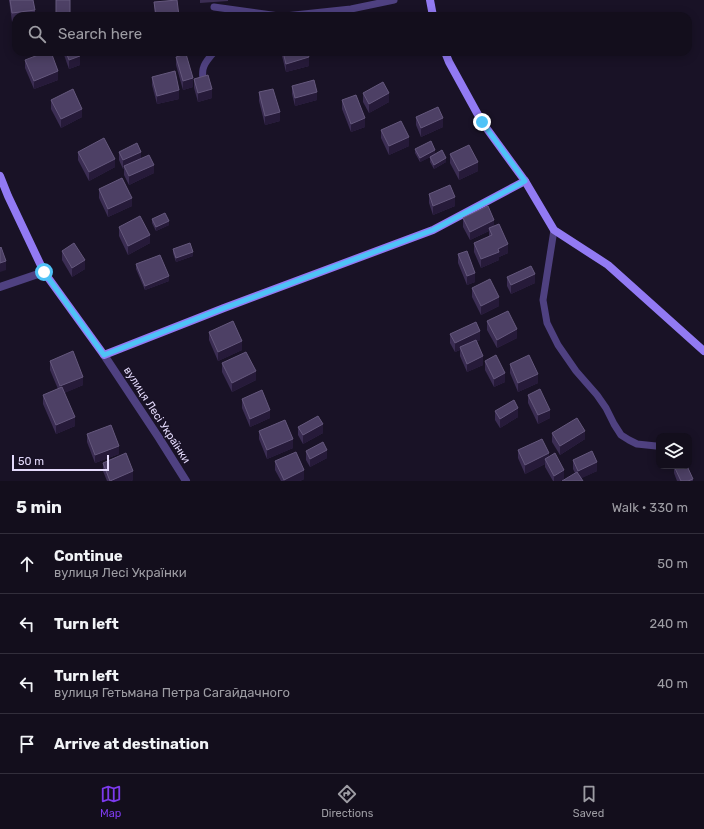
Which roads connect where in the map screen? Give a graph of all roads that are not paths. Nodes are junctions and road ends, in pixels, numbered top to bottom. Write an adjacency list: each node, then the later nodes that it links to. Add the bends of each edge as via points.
1 (394, 0): 5 (lane)
2 (430, 0): 6 (street)
3 (214, 7): 4 (lane)
4 (250, 12)
5 (323, 12)
6 (432, 12)
7 (210, 56): 9 (lane, via 204,63)
8 (447, 56): 11 (street, via 482,122)
9 (203, 79)
10 (0, 176): 13 (street, вулиця Лесі Українки)
11 (525, 181): 12 (street); 16 (street, via 433,230)
12 (554, 230): 15 (street, via 608,265); 17 (lane, via 543,300 547,323 558,345 597,395 621,434 637,444)
13 (44, 272): 14 (street); 16 (street, вулиця Лесі Українки)
14 (0, 287)
15 (704, 351)
16 (104, 355): 18 (street, вулиця Лесі Українки)
17 (656, 446)
18 (186, 481)

